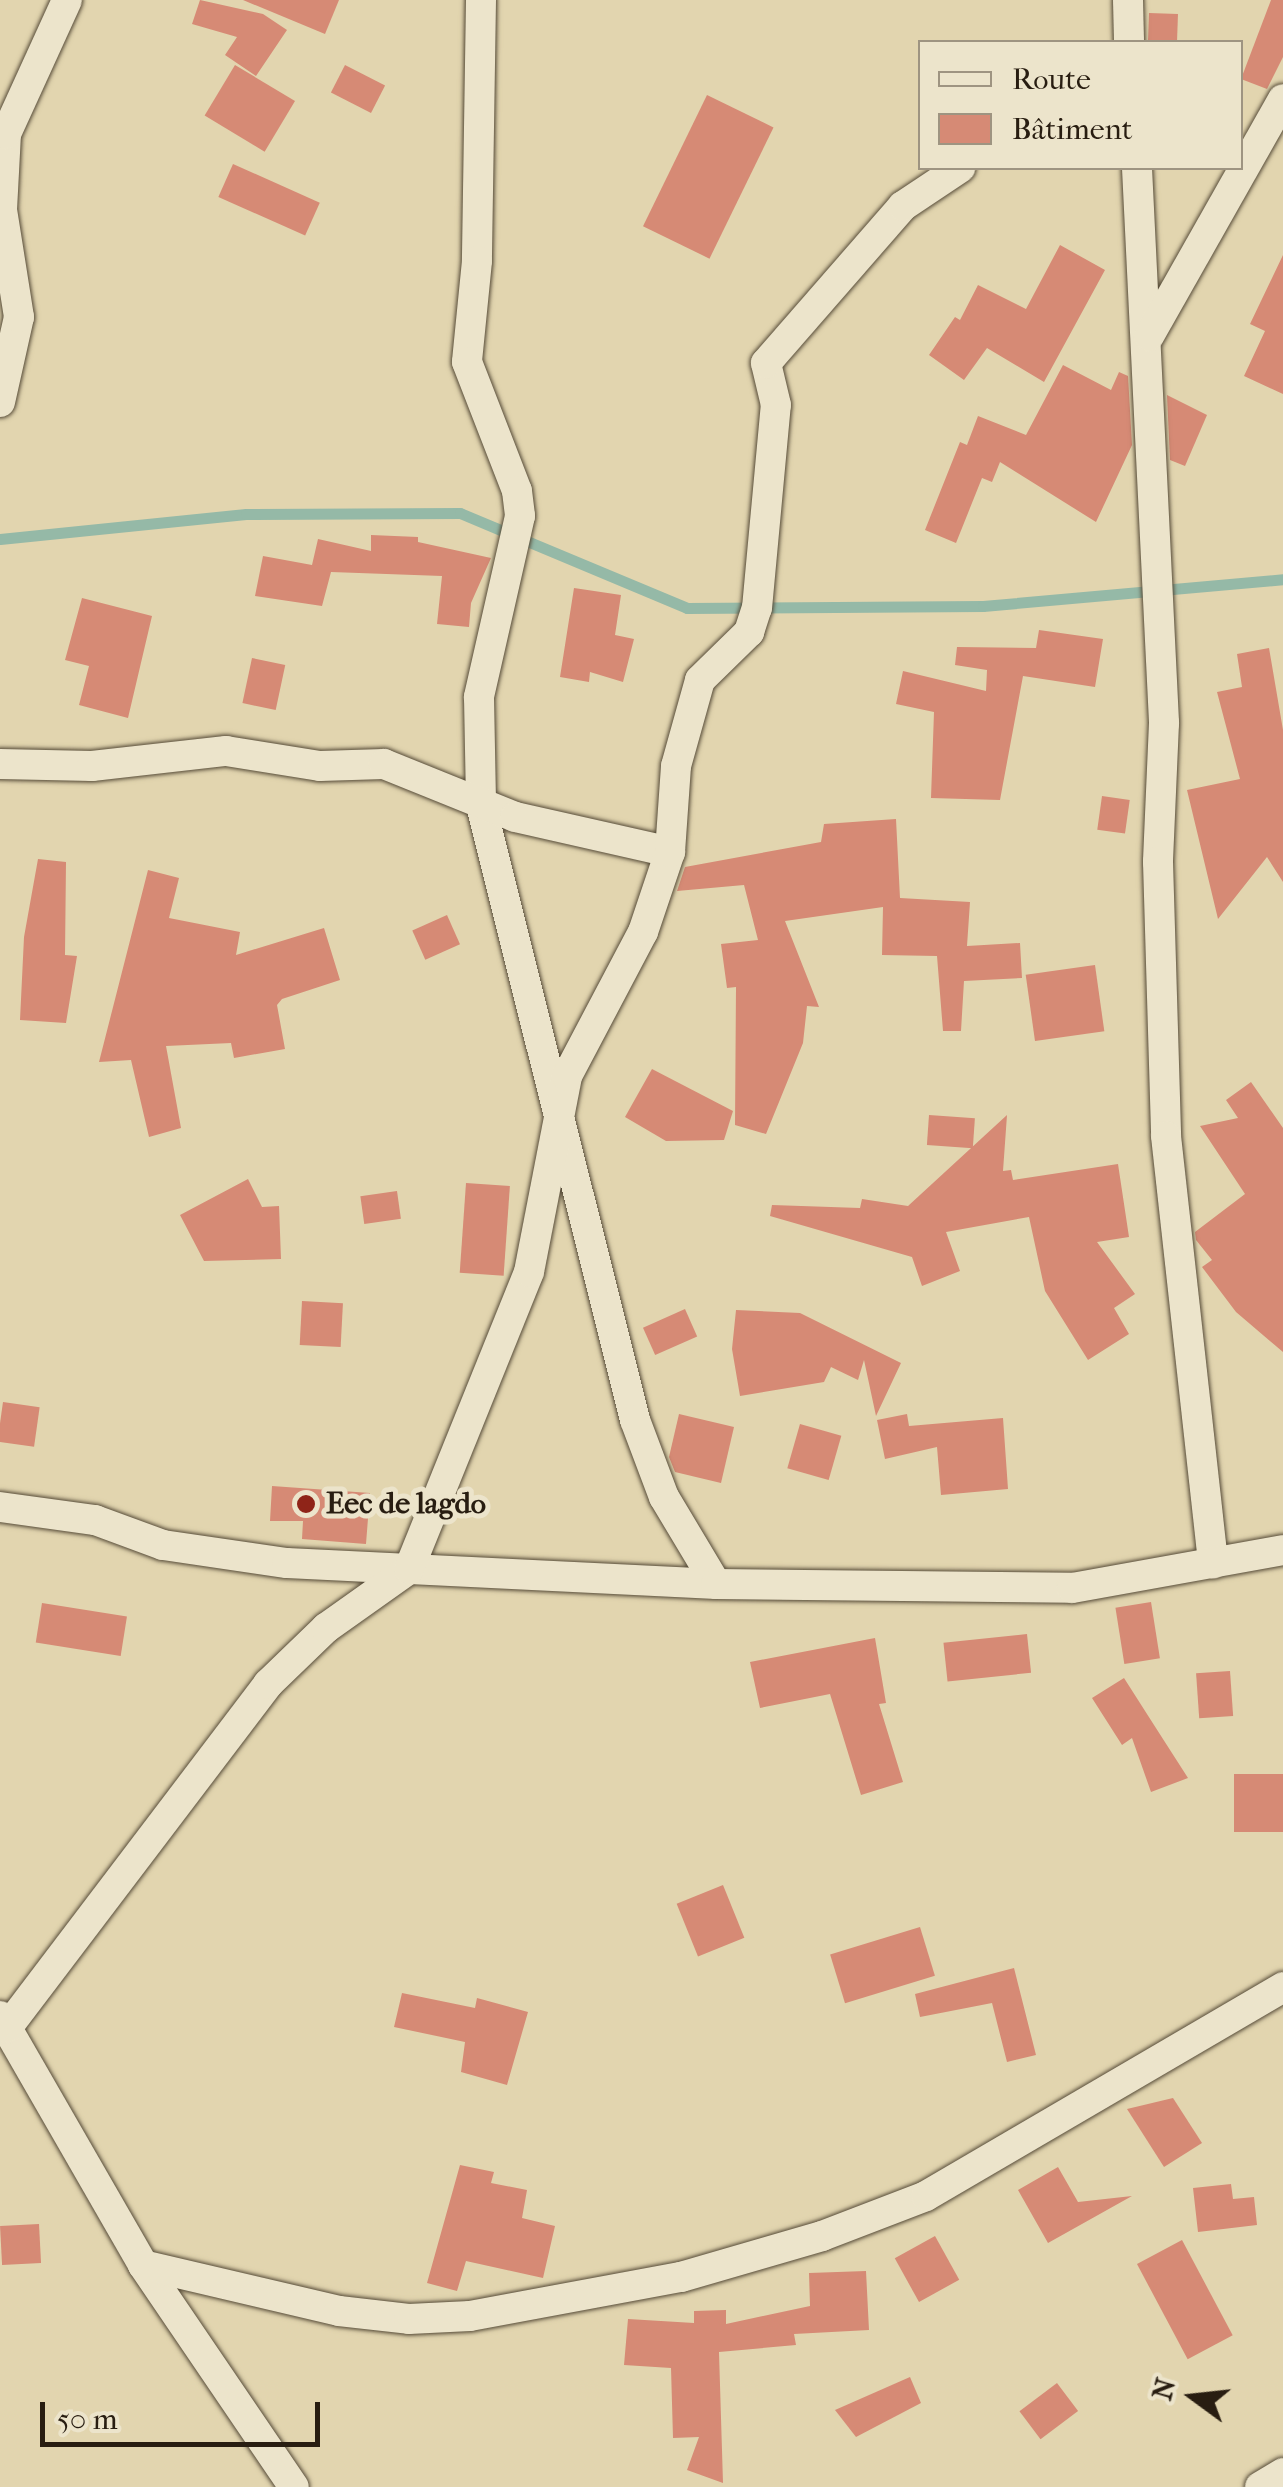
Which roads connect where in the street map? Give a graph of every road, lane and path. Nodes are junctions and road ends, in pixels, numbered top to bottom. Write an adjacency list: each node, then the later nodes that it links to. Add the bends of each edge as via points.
1 (67, 0): 6 (street)
2 (481, 0): 12 (street, via 478,262 466,362 517,491 520,516 479,697)
3 (1128, 0): 4 (street)
4 (1130, 40)
5 (1283, 100): 9 (street)
6 (3, 135): 10 (street, via 2,210 19,316)
7 (957, 170): 13 (street, via 903,206 766,363 776,406 758,608 749,632 700,680 676,766)
8 (1137, 170): 9 (street)
9 (1149, 336): 17 (street, via 1164,724 1158,862 1166,1136)
10 (0, 402)
11 (0, 764): 12 (street, via 92,766 226,751 320,766 384,764)
12 (481, 805): 13 (street, via 577,835); 14 (street)
13 (670, 852): 14 (street, via 643,932 586,1034)
14 (555, 1117): 18 (street, via 530,1272); 19 (street, via 607,1292 635,1420 664,1497)
15 (0, 1507): 18 (street, via 96,1520 162,1545 287,1563)
16 (1283, 1550): 17 (street)
17 (1213, 1563): 19 (street, via 1072,1588)
18 (409, 1569): 19 (street); 21 (street, via 326,1628 268,1684)
19 (716, 1584)
20 (1283, 1987): 23 (street, via 926,2196 822,2236 680,2277 470,2316 409,2319 339,2311)
21 (4, 2022): 22 (street)
22 (13, 2073): 23 (street)
23 (143, 2265): 25 (street)
24 (1283, 2473): 26 (street)
25 (294, 2487)
26 (1260, 2487)

